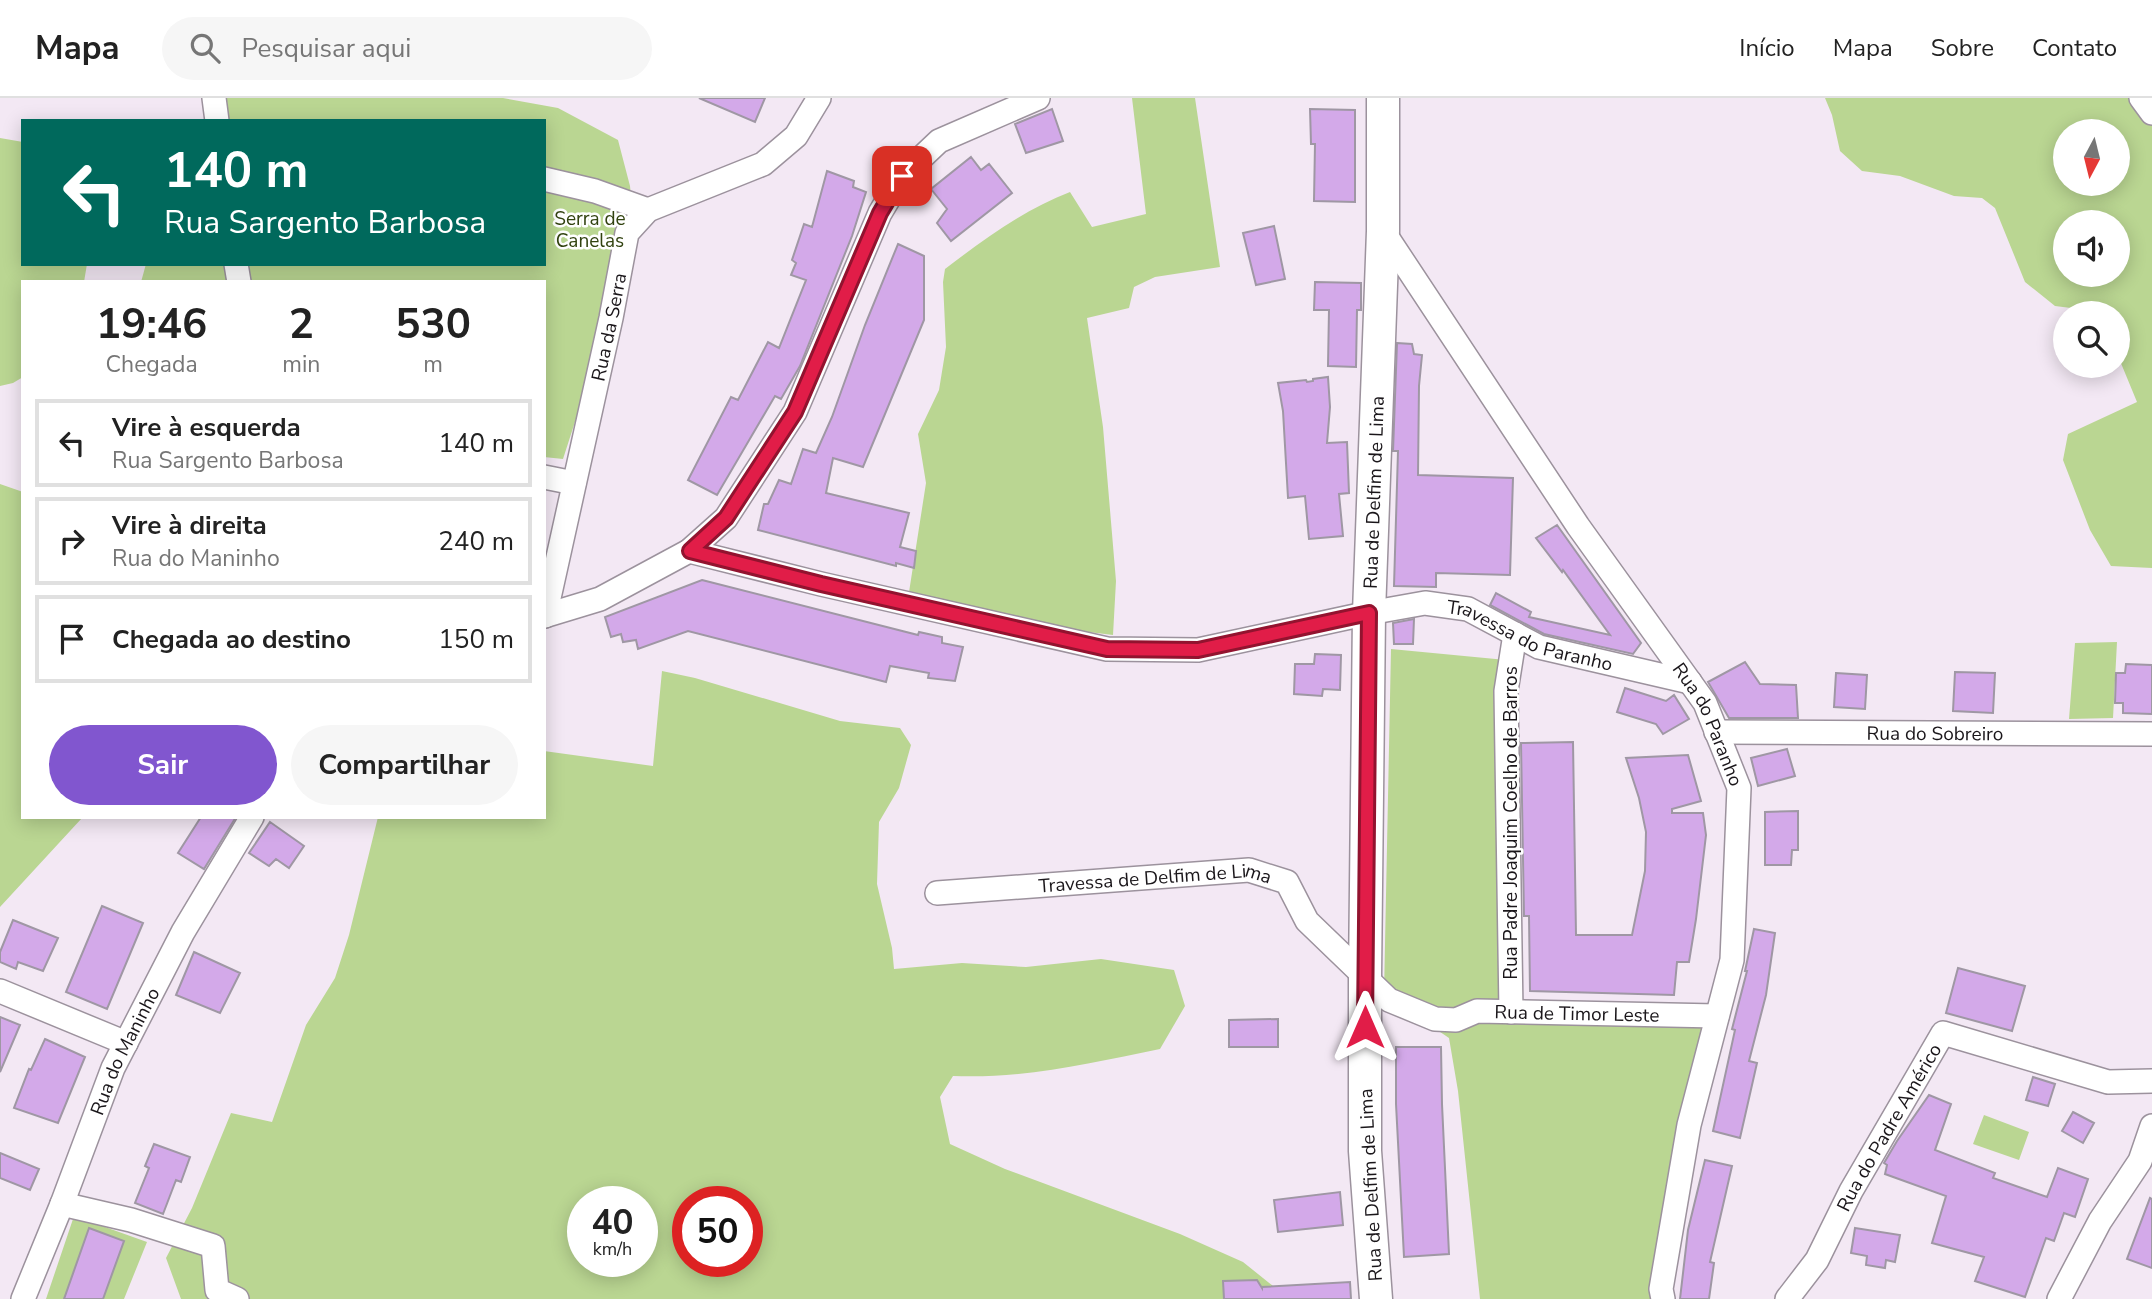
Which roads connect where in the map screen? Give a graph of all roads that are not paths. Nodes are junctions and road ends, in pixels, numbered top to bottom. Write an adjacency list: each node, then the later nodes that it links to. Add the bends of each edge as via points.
1 (214, 98): 7 (street)
2 (819, 98): 9 (street, Rua da Serra, via 796,136 763,164)
3 (1038, 98): 13 (street, via 939,141 902,176 880,213 795,412 726,518)
4 (1383, 98): 10 (main road, Rua de Delfim de Lima)
5 (2141, 98): 6 (street)
6 (2152, 113)
7 (217, 119)
8 (546, 179): 9 (street)
9 (648, 210): 12 (street, Rua da Serra, via 627,233)
10 (1383, 231): 15 (main road, Rua de Delfim de Lima); 18 (street, Rua do Paranho, via 1578,526)
11 (546, 477): 12 (street)
12 (574, 483): 14 (street, Rua da Serra)
13 (690, 551): 15 (street, Travessa do Paranho, via 1107,649 1198,650); 16 (street, via 600,599)
14 (546, 607)
15 (1369, 613): 17 (street, Travessa do Paranho, via 1424,603 1468,609); 23 (main road, Rua de Delfim de Lima)
16 (546, 615)
17 (1515, 634): 18 (street, Travessa do Paranho, via 1538,647); 25 (street, Rua Padre Joaquim Coelho de Barros, via 1506,691)
18 (1690, 682): 19 (street, Rua do Paranho, via 1705,703)
19 (1716, 732): 20 (street, Rua do Sobreiro); 26 (street, Rua do Paranho, via 1739,788 1732,960)
20 (2152, 734)
21 (251, 819): 27 (street, Rua do Maninho, via 183,932)
22 (937, 893): 23 (street, Travessa de Delfim de Lima, via 1249,870 1287,882 1307,921)
23 (1365, 977): 25 (street, Rua de Timor Leste, via 1389,1000 1435,1019 1456,1020 1477,1011); 33 (main road, Rua de Delfim de Lima, via 1365,1151)
24 (0, 991): 27 (street)
25 (1511, 1012): 26 (street, Rua de Timor Leste)
26 (1717, 1016): 34 (street, Rua do Paranho, via 1689,1125)
27 (126, 1043): 30 (street, Rua do Maninho)
28 (2152, 1081): 35 (street, Rua do Padre Américo, via 2108,1082 1943,1033 1817,1260)
29 (2152, 1126): 36 (street, via 2140,1161 2100,1221)
30 (62, 1204): 31 (street, via 213,1246); 32 (street, Rua do Maninho)
31 (224, 1296)
32 (23, 1299)
33 (1376, 1299)
34 (1663, 1299)
35 (1787, 1299)
36 (2059, 1299)

